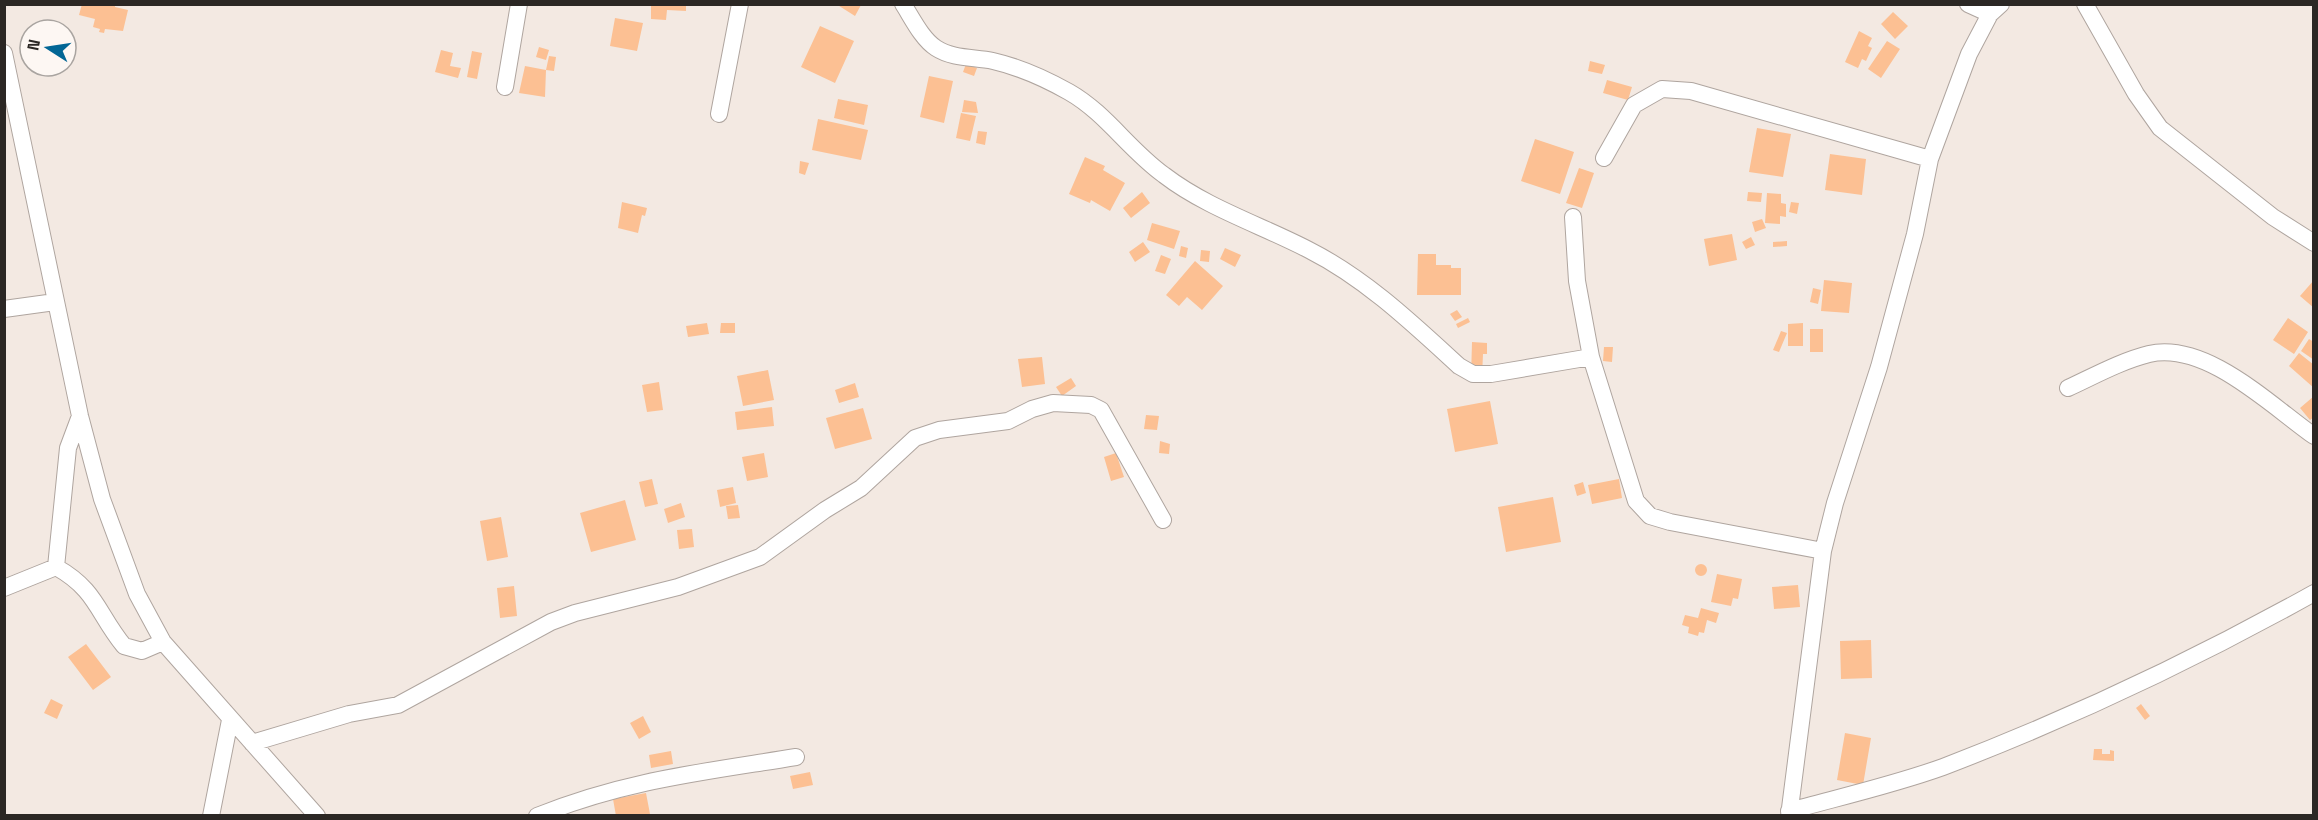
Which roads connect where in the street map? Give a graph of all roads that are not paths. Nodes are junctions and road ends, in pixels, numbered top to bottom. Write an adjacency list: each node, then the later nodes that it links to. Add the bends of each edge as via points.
1 (519, 4): 8 (street)
2 (740, 4): 9 (street)
3 (903, 4): 16 (street, via 935,48 1027,72 1093,106 1164,176 1219,208 1310,250 1378,293 1473,374)
4 (1968, 4): 6 (street)
5 (2085, 4): 13 (street, via 2160,128 2273,217)
6 (1995, 9): 11 (street, via 1969,54)
7 (4, 53): 14 (street)
8 (506, 87)
9 (719, 114)
10 (1604, 158): 11 (street, via 1634,105 1662,89 1691,91)
11 (1930, 159): 21 (street, via 1915,234 1879,368)
12 (1573, 217): 16 (street, via 1577,281)
13 (2313, 243)
14 (55, 302): 15 (street); 18 (street)
15 (4, 309)
16 (1591, 357): 21 (street, via 1636,501 1650,516)
17 (2068, 388): 19 (street, via 2150,354 2184,353 2208,362)
18 (80, 416): 22 (street, via 68,448); 25 (street, via 122,559 149,620)
19 (2313, 436)
20 (1163, 520): 27 (street, via 1101,410 1091,405 1053,403 1008,421 939,430 915,438 861,488 760,558 678,587 550,622 398,705 349,714)
21 (1822, 551): 29 (street)
22 (56, 567): 23 (street); 25 (street, via 87,590 123,646 142,651)
23 (4, 588)
24 (2313, 593): 29 (street, via 2222,645 2106,699 1941,768)
25 (164, 642): 26 (street)
26 (230, 720): 27 (street); 30 (street)
27 (252, 743): 31 (street)
28 (796, 757): 32 (street, via 642,782)
29 (1789, 813)
30 (211, 816)
31 (317, 816)
32 (537, 816)

